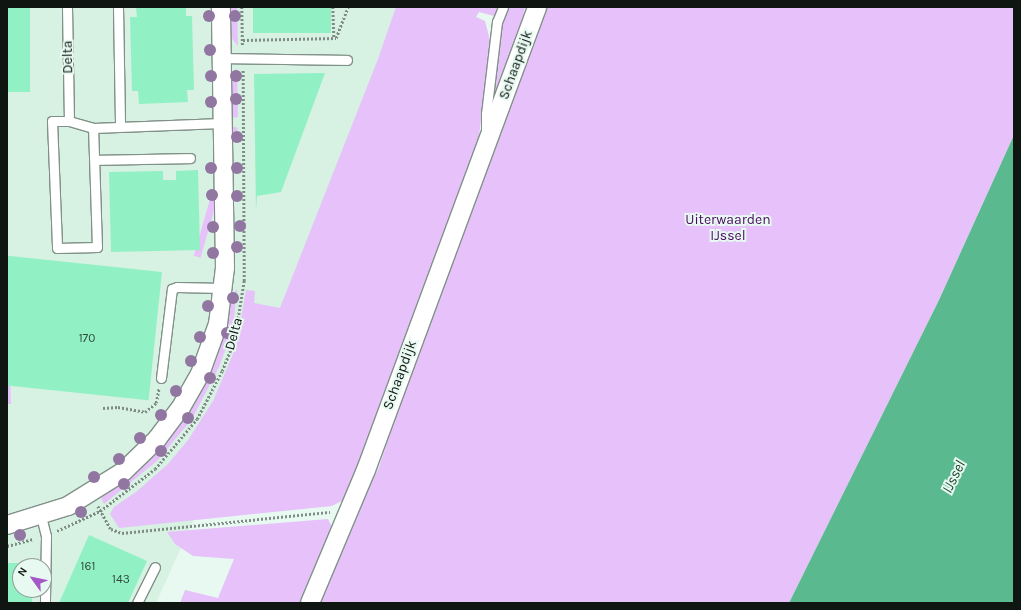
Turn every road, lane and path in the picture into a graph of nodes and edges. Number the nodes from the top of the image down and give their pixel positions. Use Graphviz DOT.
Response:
graph roads {
  1 [pos="67,7"];
  2 [pos="118,7"];
  3 [pos="221,7"];
  4 [pos="242,7"];
  5 [pos="333,7"];
  6 [pos="348,7"];
  7 [pos="503,7"];
  8 [pos="537,7"];
  9 [pos="334,38"];
  10 [pos="243,40"];
  11 [pos="222,58"];
  12 [pos="243,58"];
  13 [pos="347,60"];
  14 [pos="69,121"];
  15 [pos="222,122"];
  16 [pos="120,125"];
  17 [pos="93,128"];
  18 [pos="487,146"];
  19 [pos="190,158"];
  20 [pos="95,160"];
  21 [pos="223,288"];
  22 [pos="161,378"];
  23 [pos="103,408"];
  24 [pos="91,493"];
  25 [pos="349,510"];
  26 [pos="100,511"];
  27 [pos="41,516"];
  28 [pos="7,525"];
  29 [pos="46,536"];
  30 [pos="7,546"];
  31 [pos="155,567"];
  32 [pos="45,603"];
  33 [pos="138,603"];
  34 [pos="310,603"];
  1 -- 14 [label="lane, Delta"];
  2 -- 16 [label="lane"];
  3 -- 11 [label="street, Delta"];
  4 -- 10 [label="path, Delta"];
  5 -- 9 [label="path"];
  6 -- 9 [label="path"];
  7 -- 18 [label="lane, Schaapdijk"];
  8 -- 18 [label="street, Schaapdijk"];
  9 -- 10 [label="path"];
  10 -- 12 [label="path, Delta"];
  11 -- 12 [label="lane"];
  11 -- 15 [label="street, Delta"];
  12 -- 13 [label="lane"];
  12 -- 26 [label="path, Delta"];
  14 -- 17 [label="lane"];
  14 -- 20 [label="lane"];
  15 -- 16 [label="lane"];
  15 -- 21 [label="street, Delta"];
  16 -- 17 [label="lane"];
  17 -- 20 [label="lane"];
  18 -- 25 [label="street, Schaapdijk"];
  19 -- 20 [label="lane"];
  21 -- 22 [label="lane"];
  21 -- 24 [label="street, Delta"];
  22 -- 23 [label="path"];
  24 -- 26 [label="path"];
  24 -- 27 [label="street, Delta"];
  25 -- 26 [label="path"];
  25 -- 34 [label="street, Schaapdijk"];
  26 -- 29 [label="path, Delta"];
  27 -- 28 [label="street, Delta"];
  27 -- 29 [label="lane"];
  29 -- 30 [label="path, Delta"];
  29 -- 32 [label="lane"];
  31 -- 33 [label="lane"];
}
